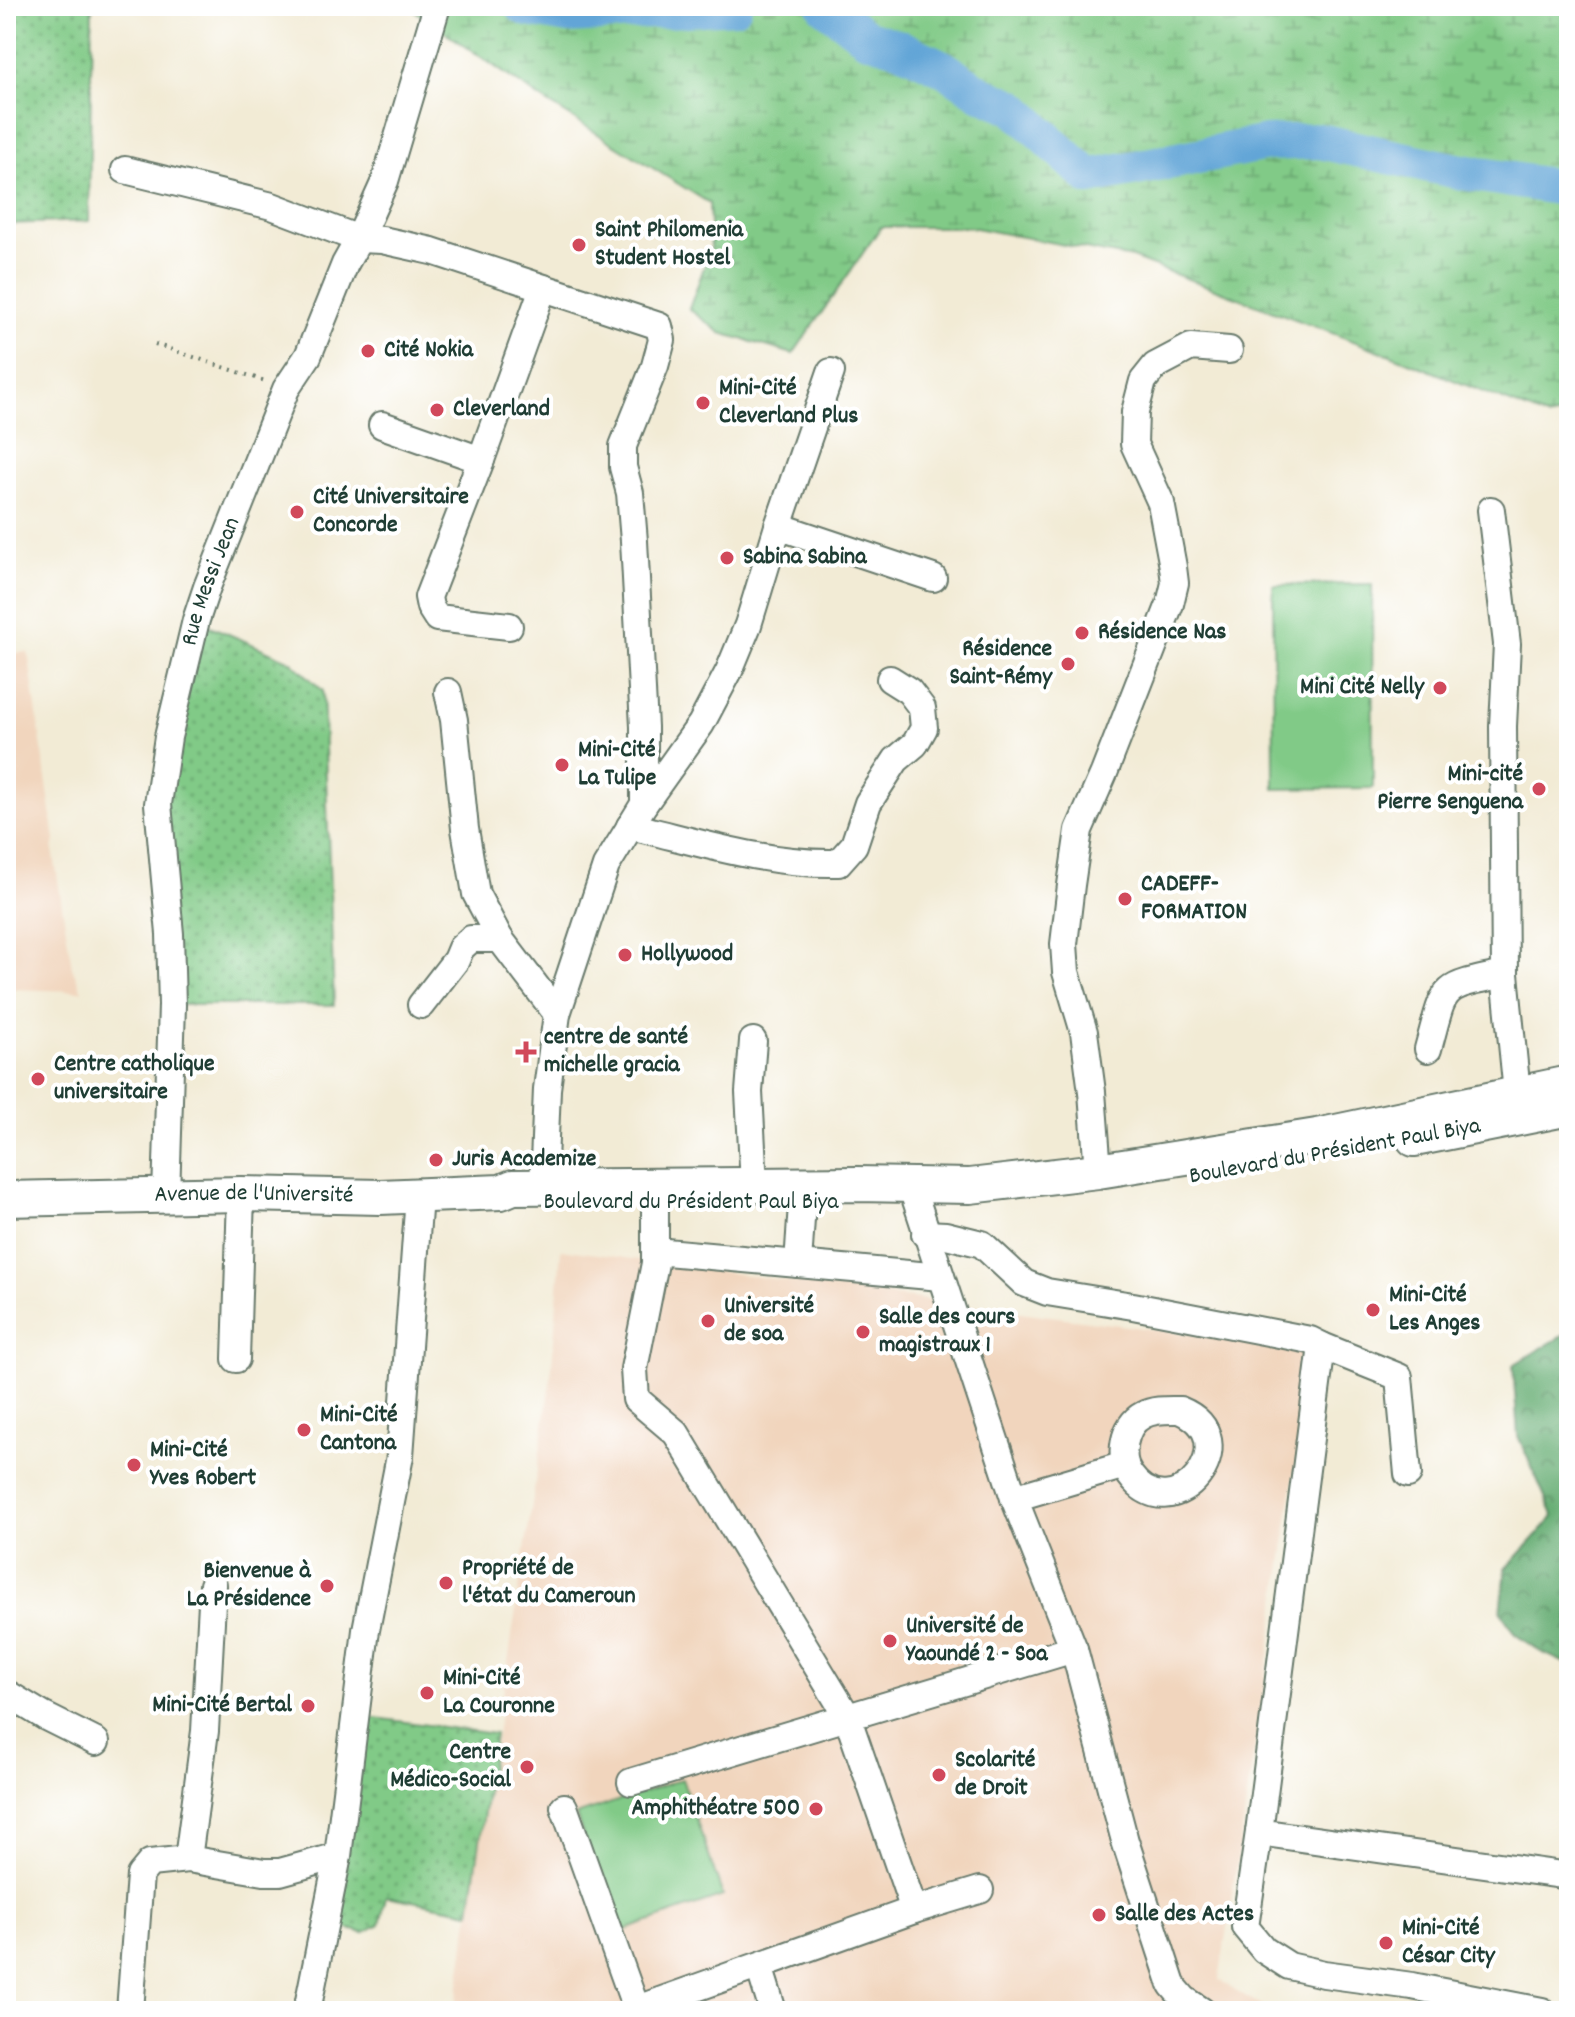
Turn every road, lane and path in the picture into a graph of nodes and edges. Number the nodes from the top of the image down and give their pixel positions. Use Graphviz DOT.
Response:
graph roads {
  1 [pos="437,6"];
  2 [pos="125,170"];
  3 [pos="359,239"];
  4 [pos="543,288"];
  5 [pos="155,344"];
  6 [pos="1229,350"];
  7 [pos="831,372"];
  8 [pos="286,389"];
  9 [pos="382,425"];
  10 [pos="481,460"];
  11 [pos="1491,510"];
  12 [pos="778,526"];
  13 [pos="933,578"];
  14 [pos="509,626"];
  15 [pos="890,679"];
  16 [pos="448,692"];
  17 [pos="637,815"];
  18 [pos="500,939"];
  19 [pos="1505,974"];
  20 [pos="421,1005"];
  21 [pos="557,1014"];
  22 [pos="753,1041"];
  23 [pos="1428,1049"];
  24 [pos="1569,1083"];
  25 [pos="1517,1093"];
  26 [pos="1569,1108"];
  27 [pos="1098,1171"];
  28 [pos="754,1185"];
  29 [pos="543,1187"];
  30 [pos="501,1192"];
  31 [pos="241,1194"];
  32 [pos="166,1196"];
  33 [pos="419,1196"];
  34 [pos="6,1199"];
  35 [pos="655,1204"];
  36 [pos="802,1204"];
  37 [pos="917,1207"];
  38 [pos="655,1251"];
  39 [pos="798,1264"];
  40 [pos="941,1277"];
  41 [pos="1322,1346"];
  42 [pos="236,1359"];
  43 [pos="1125,1465"];
  44 [pos="1408,1474"];
  45 [pos="1014,1498"];
  46 [pos="213,1585"];
  47 [pos="1074,1649"];
  48 [pos="6,1693"];
  49 [pos="847,1716"];
  50 [pos="96,1742"];
  51 [pos="631,1782"];
  52 [pos="564,1807"];
  53 [pos="1259,1832"];
  54 [pos="338,1856"];
  55 [pos="188,1859"];
  56 [pos="1569,1876"];
  57 [pos="980,1890"];
  58 [pos="914,1910"];
  59 [pos="759,1966"];
  60 [pos="637,2010"];
  61 [pos="130,2011"];
  62 [pos="307,2011"];
  63 [pos="773,2011"];
  64 [pos="1202,2011"];
  65 [pos="1542,2011"];
  1 -- 3 [label="street, Rue Messi Jean"];
  2 -- 3 [label="street"];
  3 -- 4 [label="street"];
  3 -- 8 [label="street, Rue Messi Jean"];
  4 -- 10 [label="street"];
  4 -- 17 [label="street"];
  5 -- 8 [label="path"];
  6 -- 27 [label="street"];
  7 -- 12 [label="street"];
  8 -- 32 [label="street, Rue Messi Jean"];
  9 -- 10 [label="street"];
  10 -- 14 [label="street"];
  11 -- 19 [label="street"];
  12 -- 13 [label="street"];
  12 -- 17 [label="street"];
  15 -- 17 [label="street"];
  16 -- 18 [label="street"];
  17 -- 21 [label="street"];
  18 -- 20 [label="street"];
  18 -- 21 [label="street"];
  19 -- 23 [label="street"];
  19 -- 25 [label="street"];
  21 -- 29 [label="street"];
  22 -- 28 [label="street"];
  24 -- 25 [label="main road, Boulevard du Président Paul Biya"];
  25 -- 27 [label="main road, Boulevard du Président Paul Biya"];
  26 -- 37 [label="main road, Boulevard du Président Paul Biya"];
  27 -- 37 [label="main road, Boulevard du Président Paul Biya"];
  28 -- 29 [label="main road, Boulevard du Président Paul Biya"];
  28 -- 37 [label="main road, Boulevard du Président Paul Biya"];
  29 -- 30 [label="main road, Boulevard du Président Paul Biya"];
  30 -- 33 [label="main road, Avenue de l'Université"];
  30 -- 35 [label="main road, Boulevard du Président Paul Biya"];
  31 -- 32 [label="main road, Avenue de l'Université"];
  31 -- 33 [label="main road, Avenue de l'Université"];
  31 -- 42 [label="street"];
  32 -- 34 [label="main road, Avenue de l'Université"];
  33 -- 54 [label="street"];
  35 -- 36 [label="main road, Boulevard du Président Paul Biya"];
  35 -- 38 [label="street"];
  36 -- 37 [label="main road, Boulevard du Président Paul Biya"];
  36 -- 39 [label="street"];
  37 -- 40 [label="street"];
  37 -- 41 [label="street"];
  38 -- 39 [label="street"];
  38 -- 49 [label="street"];
  39 -- 40 [label="street"];
  40 -- 45 [label="street"];
  41 -- 44 [label="street"];
  41 -- 53 [label="street"];
  43 -- 45 [label="street"];
  45 -- 47 [label="street"];
  46 -- 55 [label="street"];
  47 -- 49 [label="street"];
  47 -- 64 [label="street"];
  48 -- 50 [label="street"];
  49 -- 51 [label="street"];
  49 -- 58 [label="street"];
  52 -- 60 [label="street"];
  53 -- 56 [label="street"];
  53 -- 65 [label="street"];
  54 -- 55 [label="street"];
  54 -- 62 [label="street"];
  55 -- 61 [label="street"];
  57 -- 58 [label="street"];
  58 -- 59 [label="street"];
  59 -- 60 [label="street"];
  59 -- 63 [label="street"];
}
